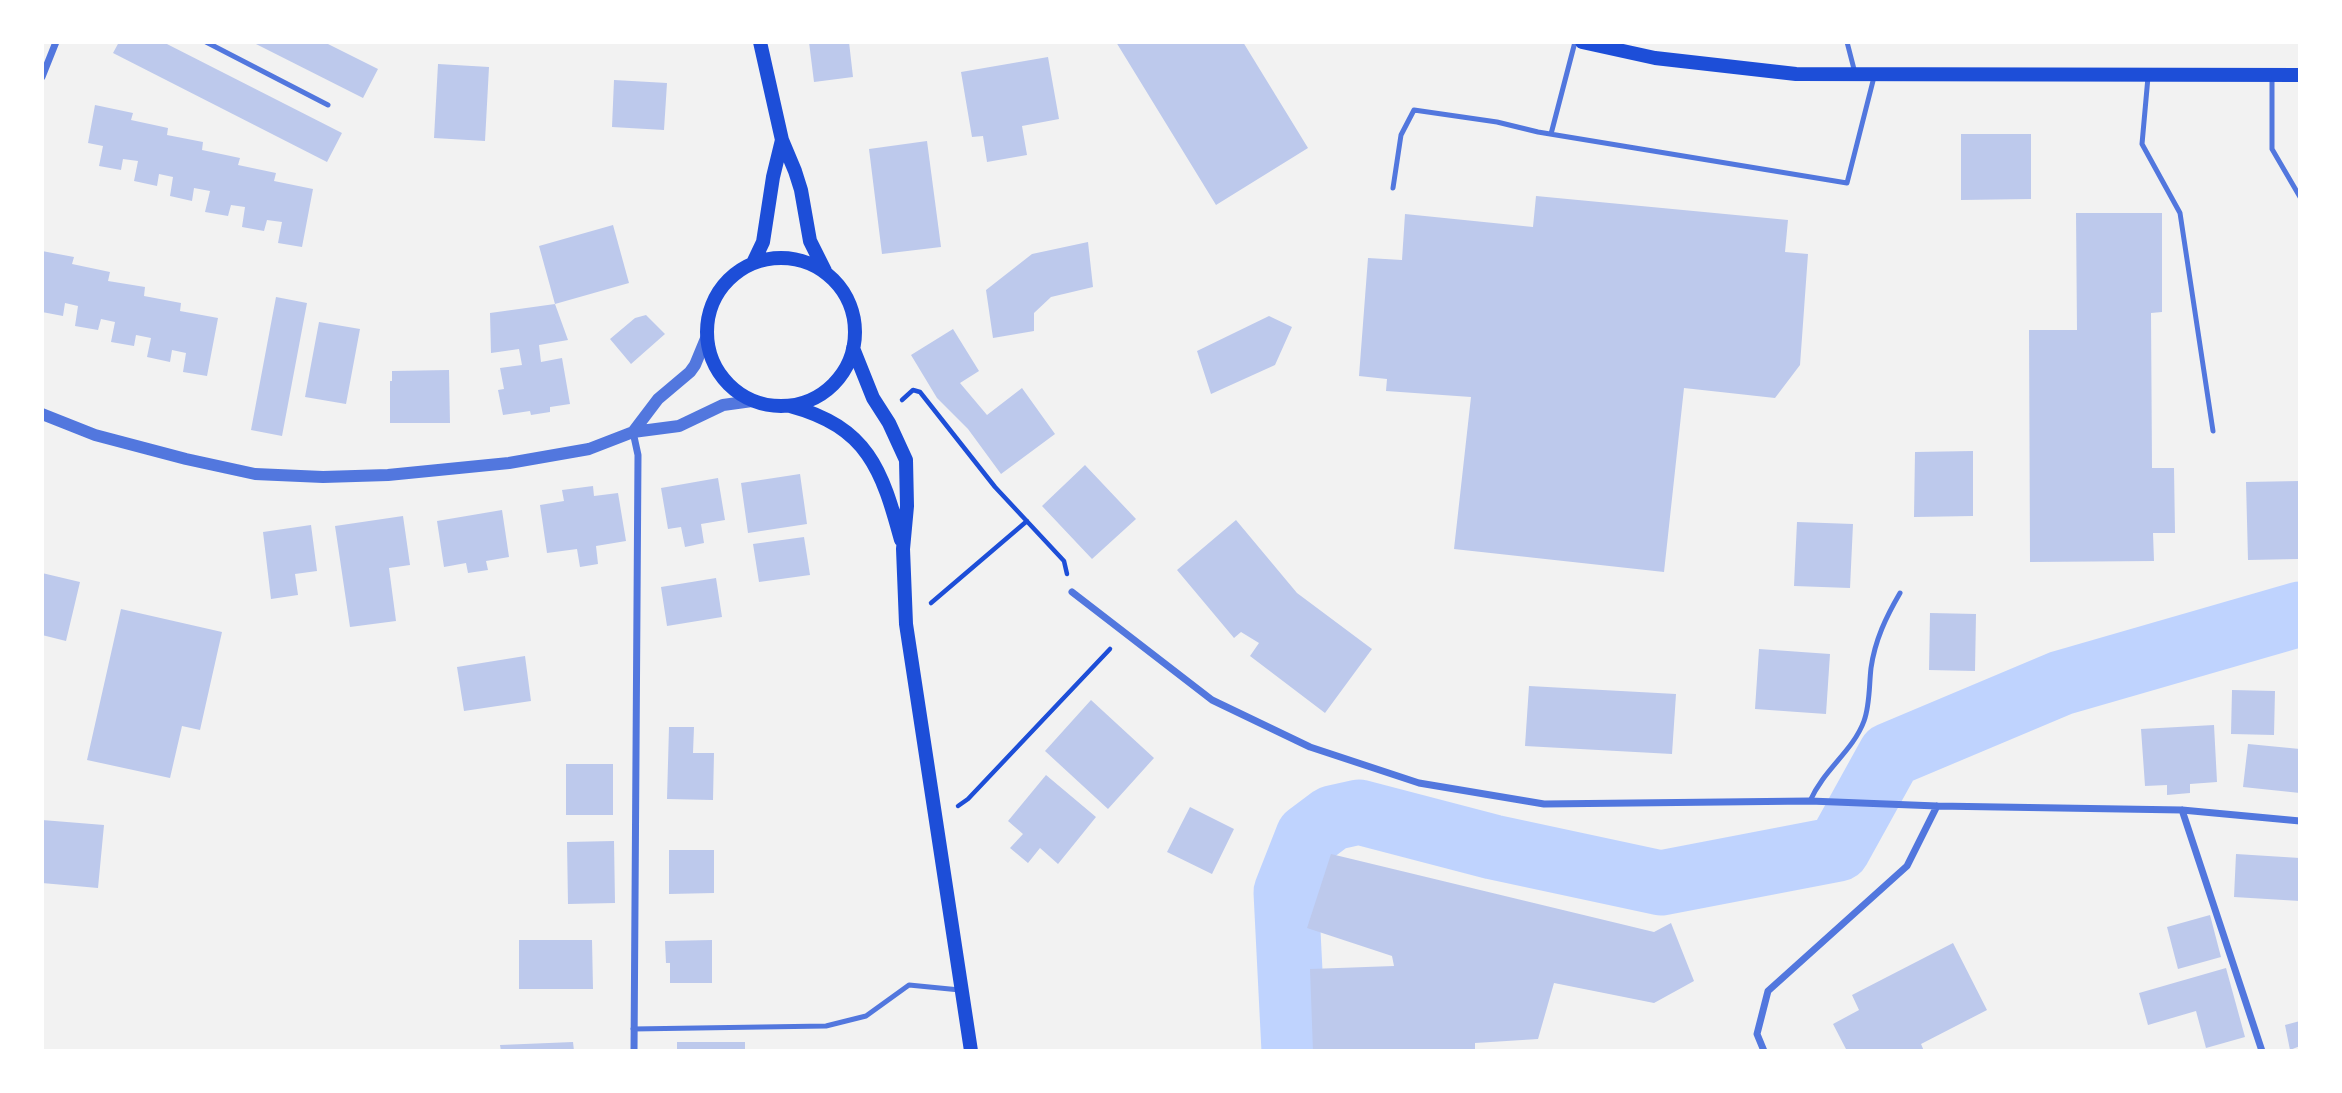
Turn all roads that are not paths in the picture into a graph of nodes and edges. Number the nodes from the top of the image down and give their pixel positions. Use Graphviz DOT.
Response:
graph roads {
  1 [pos="56,42"];
  2 [pos="206,42"];
  3 [pos="760,42"];
  4 [pos="1575,42"];
  5 [pos="1582,42"];
  6 [pos="1847,42"];
  7 [pos="2148,74"];
  8 [pos="1855,75"];
  9 [pos="1874,75"];
  10 [pos="2272,75"];
  11 [pos="2300,75"];
  12 [pos="42,77"];
  13 [pos="328,105"];
  14 [pos="1551,134"];
  15 [pos="782,140"];
  16 [pos="1393,188"];
  17 [pos="2300,197"];
  18 [pos="752,263"];
  19 [pos="827,274"];
  20 [pos="707,336"];
  21 [pos="853,348"];
  22 [pos="752,401"];
  23 [pos="790,406"];
  24 [pos="42,414"];
  25 [pos="2213,431"];
  26 [pos="632,432"];
  27 [pos="903,548"];
  28 [pos="1072,592"];
  29 [pos="1900,593"];
  30 [pos="1810,801"];
  31 [pos="1937,806"];
  32 [pos="2182,810"];
  33 [pos="2300,821"];
  34 [pos="960,990"];
  35 [pos="634,1029"];
  36 [pos="634,1051"];
  37 [pos="971,1051"];
  38 [pos="1764,1051"];
  39 [pos="2262,1051"];
  1 -- 12 [label="street"];
  2 -- 13 [label="lane"];
  3 -- 15 [label="main road"];
  4 -- 14 [label="lane"];
  5 -- 8 [label="main road"];
  6 -- 8 [label="lane"];
  7 -- 9 [label="main road"];
  7 -- 10 [label="main road"];
  7 -- 25 [label="lane"];
  8 -- 9 [label="main road"];
  9 -- 14 [label="lane"];
  10 -- 11 [label="main road"];
  10 -- 17 [label="lane"];
  14 -- 16 [label="lane"];
  15 -- 18 [label="main road"];
  15 -- 19 [label="main road"];
  18 -- 19 [label="main road"];
  18 -- 20 [label="main road"];
  19 -- 21 [label="main road"];
  20 -- 22 [label="main road"];
  20 -- 26 [label="street"];
  21 -- 23 [label="main road"];
  21 -- 27 [label="main road"];
  22 -- 23 [label="main road"];
  22 -- 26 [label="street"];
  23 -- 27 [label="main road"];
  24 -- 26 [label="street"];
  26 -- 35 [label="street"];
  27 -- 34 [label="main road"];
  28 -- 30 [label="street"];
  29 -- 30 [label="lane"];
  30 -- 31 [label="street"];
  31 -- 32 [label="street"];
  31 -- 38 [label="street"];
  32 -- 33 [label="street"];
  32 -- 39 [label="street"];
  34 -- 35 [label="lane"];
  34 -- 37 [label="main road"];
  35 -- 36 [label="street"];
}
